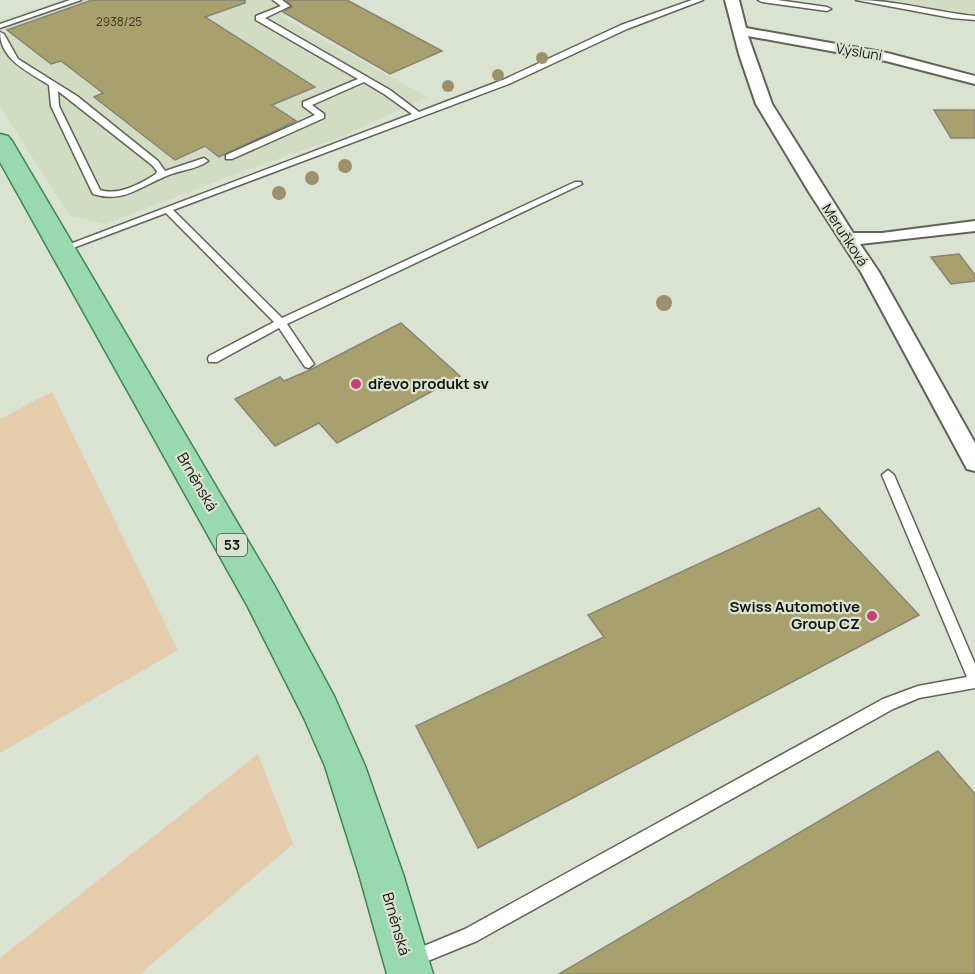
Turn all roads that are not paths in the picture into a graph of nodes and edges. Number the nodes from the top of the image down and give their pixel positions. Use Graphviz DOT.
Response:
graph roads {
  1 [pos="77,0"];
  2 [pos="277,0"];
  3 [pos="699,0"];
  4 [pos="732,0"];
  5 [pos="762,0"];
  6 [pos="861,0"];
  7 [pos="827,9"];
  8 [pos="975,18"];
  9 [pos="0,26"];
  10 [pos="741,31"];
  11 [pos="0,34"];
  12 [pos="364,79"];
  13 [pos="975,80"];
  14 [pos="53,84"];
  15 [pos="418,115"];
  16 [pos="0,141"];
  17 [pos="228,157"];
  18 [pos="204,161"];
  19 [pos="160,175"];
  20 [pos="579,184"];
  21 [pos="168,210"];
  22 [pos="975,226"];
  23 [pos="848,239"];
  24 [pos="62,249"];
  25 [pos="281,323"];
  26 [pos="213,359"];
  27 [pos="309,364"];
  28 [pos="975,463"];
  29 [pos="888,475"];
  30 [pos="975,681"];
  31 [pos="408,968"];
  1 -- 9 [label="lane"];
  2 -- 12 [label="lane"];
  3 -- 15 [label="lane"];
  4 -- 10 [label="street, Meruňková"];
  5 -- 7 [label="lane"];
  6 -- 8 [label="lane"];
  10 -- 13 [label="street, Výsluní"];
  10 -- 23 [label="street, Meruňková"];
  11 -- 14 [label="lane"];
  12 -- 15 [label="lane"];
  12 -- 17 [label="lane"];
  14 -- 19 [label="lane"];
  14 -- 19 [label="lane"];
  15 -- 21 [label="lane"];
  16 -- 24 [label="main road, Brněnská / 53"];
  18 -- 19 [label="lane"];
  20 -- 25 [label="lane"];
  21 -- 24 [label="lane"];
  21 -- 25 [label="lane"];
  22 -- 23 [label="street"];
  23 -- 28 [label="street, Meruňková"];
  24 -- 31 [label="main road, Brněnská / 53"];
  25 -- 26 [label="lane"];
  25 -- 27 [label="lane"];
  29 -- 30 [label="lane"];
  30 -- 31 [label="lane"];
}
